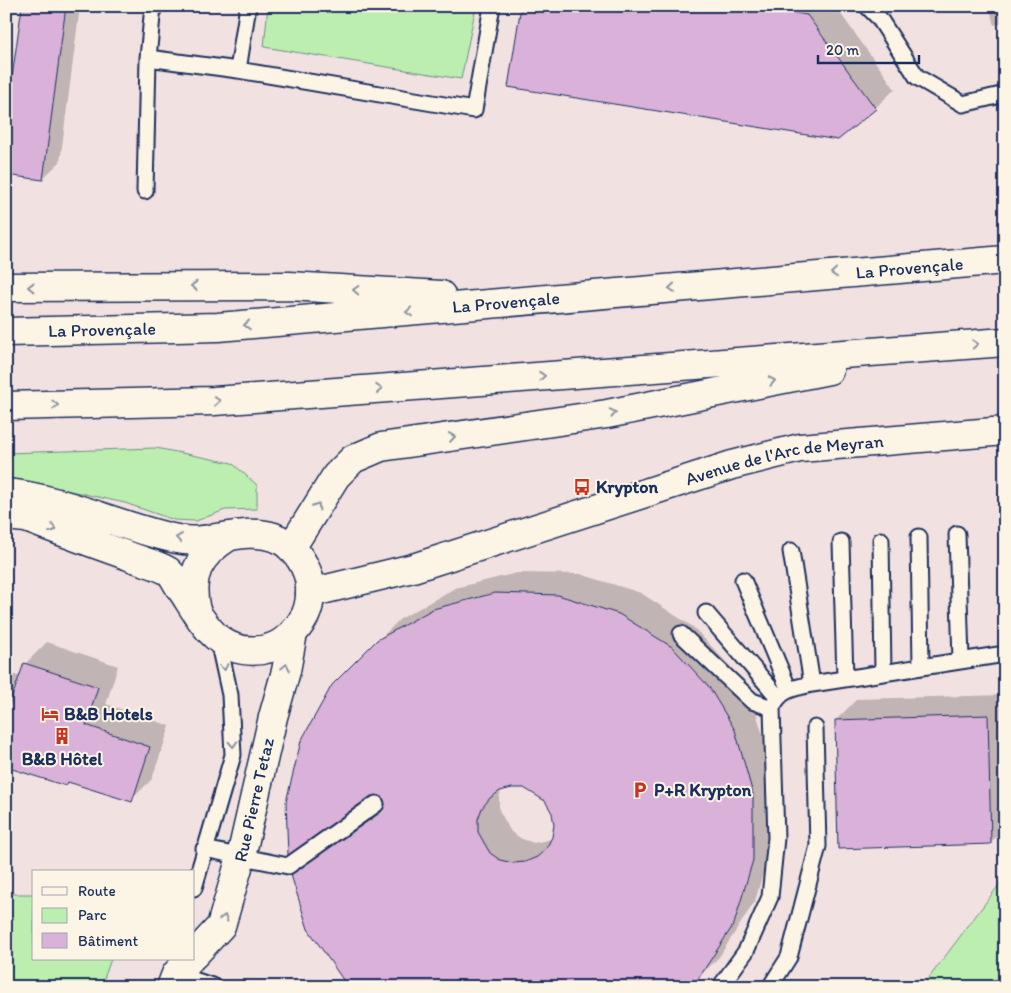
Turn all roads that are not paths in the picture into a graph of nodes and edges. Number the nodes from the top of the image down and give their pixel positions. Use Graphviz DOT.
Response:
graph roads {
  1 [pos="153,6"];
  2 [pos="248,6"];
  3 [pos="492,6"];
  4 [pos="867,6"];
  5 [pos="148,58"];
  6 [pos="238,70"];
  7 [pos="1005,94"];
  8 [pos="146,191"];
  9 [pos="1005,260"];
  10 [pos="6,287"];
  11 [pos="545,300"];
  12 [pos="6,332"];
  13 [pos="1005,342"];
  14 [pos="946,346"];
  15 [pos="6,406"];
  16 [pos="1005,431"];
  17 [pos="6,493"];
  18 [pos="6,516"];
  19 [pos="957,534"];
  20 [pos="228,537"];
  21 [pos="919,537"];
  22 [pos="880,540"];
  23 [pos="841,542"];
  24 [pos="291,548"];
  25 [pos="791,550"];
  26 [pos="743,580"];
  27 [pos="310,593"];
  28 [pos="196,612"];
  29 [pos="706,612"];
  30 [pos="293,633"];
  31 [pos="681,634"];
  32 [pos="218,640"];
  33 [pos="1005,654"];
  34 [pos="961,660"];
  35 [pos="921,666"];
  36 [pos="883,672"];
  37 [pos="845,678"];
  38 [pos="812,684"];
  39 [pos="779,698"];
  40 [pos="815,728"];
  41 [pos="376,804"];
  42 [pos="204,849"];
  43 [pos="242,856"];
  44 [pos="195,884"];
  45 [pos="195,953"];
  46 [pos="182,967"];
  47 [pos="214,987"];
  48 [pos="720,987"];
  49 [pos="770,987"];
  1 -- 5 [label="lane"];
  2 -- 6 [label="lane"];
  3 -- 6 [label="lane"];
  4 -- 7 [label="lane"];
  5 -- 6 [label="lane"];
  5 -- 8 [label="lane"];
  9 -- 11 [label="main road, La Provençale, one-way"];
  11 -- 10 [label="main road, one-way"];
  11 -- 12 [label="main road, La Provençale, one-way"];
  14 -- 13 [label="main road, one-way"];
  15 -- 14 [label="main road, one-way"];
  24 -- 14 [label="main road, one-way"];
  16 -- 27 [label="main road, Avenue de l'Arc de Meyran"];
  20 -- 17 [label="main road, one-way"];
  18 -- 28 [label="main road, one-way"];
  19 -- 34 [label="lane"];
  20 -- 24 [label="main road"];
  20 -- 28 [label="main road"];
  21 -- 35 [label="lane"];
  22 -- 36 [label="lane"];
  23 -- 37 [label="lane"];
  24 -- 27 [label="main road"];
  25 -- 38 [label="lane"];
  26 -- 39 [label="lane"];
  27 -- 30 [label="main road"];
  28 -- 32 [label="main road"];
  29 -- 39 [label="lane"];
  30 -- 32 [label="main road"];
  43 -- 30 [label="main road, Rue Pierre Tetaz, one-way"];
  31 -- 39 [label="lane"];
  32 -- 42 [label="lane, Rue Pierre Tetaz, one-way"];
  33 -- 34 [label="lane"];
  34 -- 35 [label="lane"];
  35 -- 36 [label="lane"];
  36 -- 37 [label="lane"];
  37 -- 38 [label="lane"];
  38 -- 39 [label="lane"];
  39 -- 48 [label="lane"];
  40 -- 49 [label="lane"];
  41 -- 43 [label="lane"];
  42 -- 43 [label="lane"];
  42 -- 44 [label="lane, Rue Pierre Tetaz"];
  45 -- 43 [label="main road, Rue Pierre Tetaz, one-way"];
  46 -- 47 [label="lane"];
}
